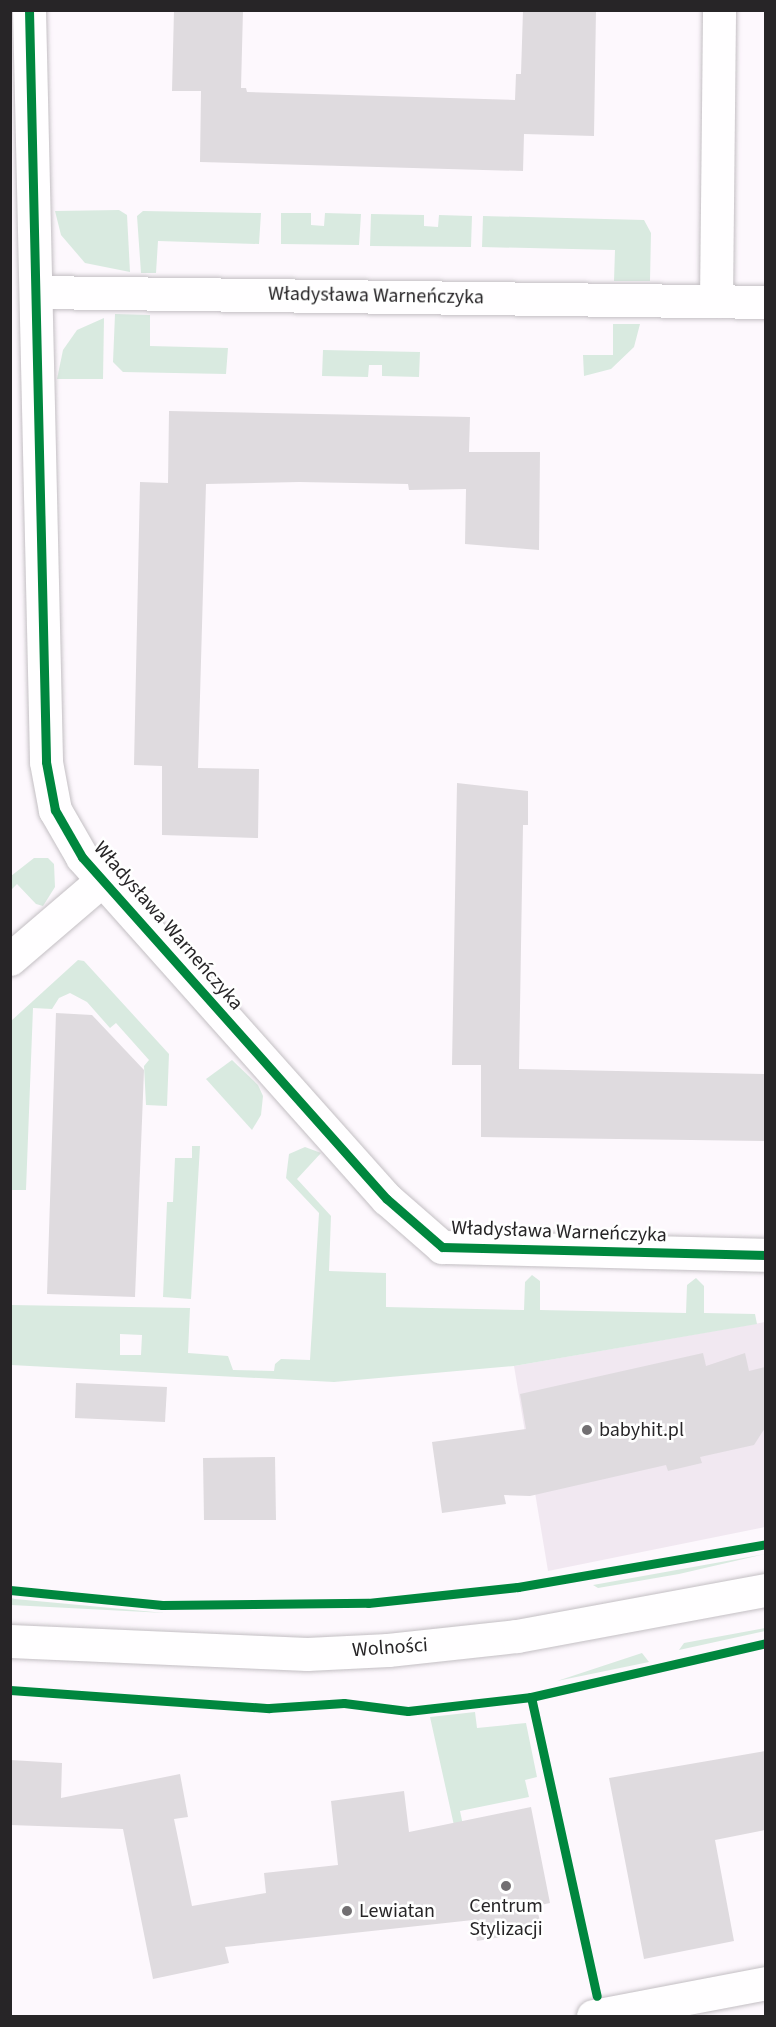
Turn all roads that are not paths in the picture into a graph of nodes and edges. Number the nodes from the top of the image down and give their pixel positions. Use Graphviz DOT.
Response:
graph roads {
  1 [pos="29,10"];
  2 [pos="719,10"];
  3 [pos="36,292"];
  4 [pos="716,301"];
  5 [pos="765,302"];
  6 [pos="101,881"];
  7 [pos="10,959"];
  8 [pos="765,1255"];
  9 [pos="765,1590"];
  10 [pos="10,1641"];
  11 [pos="765,1983"];
  12 [pos="593,2016"];
  1 -- 3 [label="street, Władysława Warneńczyka"];
  2 -- 4 [label="street"];
  3 -- 4 [label="street, Władysława Warneńczyka"];
  3 -- 6 [label="street, Władysława Warneńczyka"];
  4 -- 5 [label="street, Władysława Warneńczyka"];
  6 -- 7 [label="street"];
  6 -- 8 [label="street, Władysława Warneńczyka"];
  9 -- 10 [label="street, Wolności"];
  11 -- 12 [label="street"];
}
